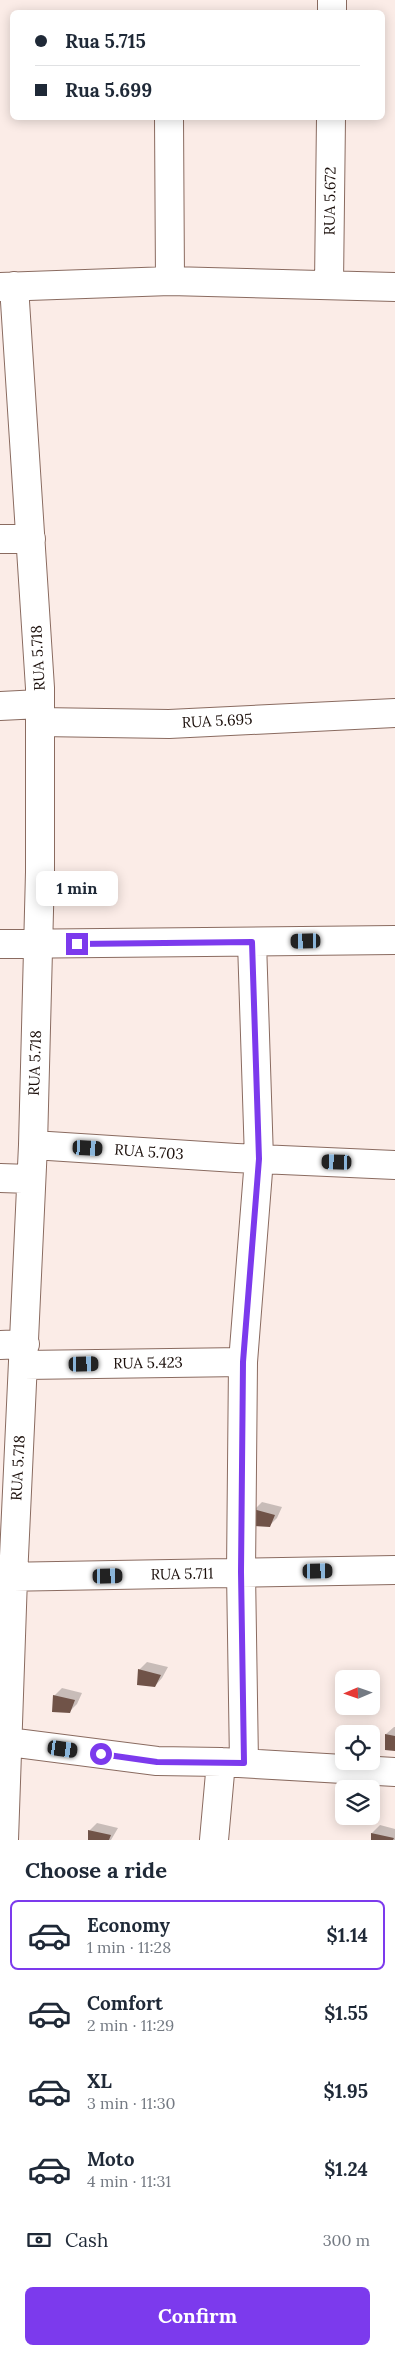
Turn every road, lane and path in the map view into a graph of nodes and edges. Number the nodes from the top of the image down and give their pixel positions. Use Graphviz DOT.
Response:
graph roads {
  1 [pos="169,120"];
  2 [pos="331,120"];
  3 [pos="170,281"];
  4 [pos="329,284"];
  5 [pos="7,287"];
  6 [pos="395,287"];
  7 [pos="0,539"];
  8 [pos="31,539"];
  9 [pos="0,706"];
  10 [pos="40,713"];
  11 [pos="395,713"];
  12 [pos="395,940"];
  13 [pos="252,942"];
  14 [pos="0,944"];
  15 [pos="38,944"];
  16 [pos="33,1144"];
  17 [pos="247,1158"];
  18 [pos="395,1164"];
  19 [pos="0,1178"];
  20 [pos="30,1178"];
  21 [pos="16,1351"];
  22 [pos="243,1362"];
  23 [pos="395,1570"];
  24 [pos="241,1572"];
  25 [pos="6,1577"];
  26 [pos="4,1742"];
  27 [pos="232,1763"];
  28 [pos="395,1772"];
  29 [pos="4,1840"];
  30 [pos="214,1840"];
  1 -- 3 [label="street"];
  2 -- 4 [label="street, RUA 5.672"];
  3 -- 4 [label="street"];
  3 -- 5 [label="street"];
  4 -- 6 [label="street"];
  5 -- 8 [label="street, RUA 5.718"];
  7 -- 8 [label="street"];
  8 -- 10 [label="street, RUA 5.718"];
  9 -- 10 [label="street, RUA 5.695"];
  10 -- 11 [label="street, RUA 5.695"];
  10 -- 15 [label="street, RUA 5.718"];
  12 -- 13 [label="street"];
  13 -- 15 [label="street"];
  13 -- 17 [label="street"];
  14 -- 15 [label="street"];
  15 -- 16 [label="street, RUA 5.718"];
  16 -- 17 [label="street, RUA 5.703"];
  16 -- 20 [label="street, RUA 5.718"];
  17 -- 18 [label="street, RUA 5.703"];
  17 -- 22 [label="street"];
  19 -- 20 [label="street"];
  20 -- 21 [label="street, RUA 5.718"];
  21 -- 22 [label="street, RUA 5.423"];
  21 -- 25 [label="street, RUA 5.718"];
  22 -- 24 [label="street"];
  23 -- 24 [label="street, RUA 5.711"];
  24 -- 25 [label="street, RUA 5.711"];
  24 -- 27 [label="street"];
  25 -- 26 [label="street, RUA 5.718"];
  26 -- 27 [label="street"];
  26 -- 29 [label="street, RUA 5.718"];
  27 -- 28 [label="street"];
  27 -- 30 [label="street"];
}
